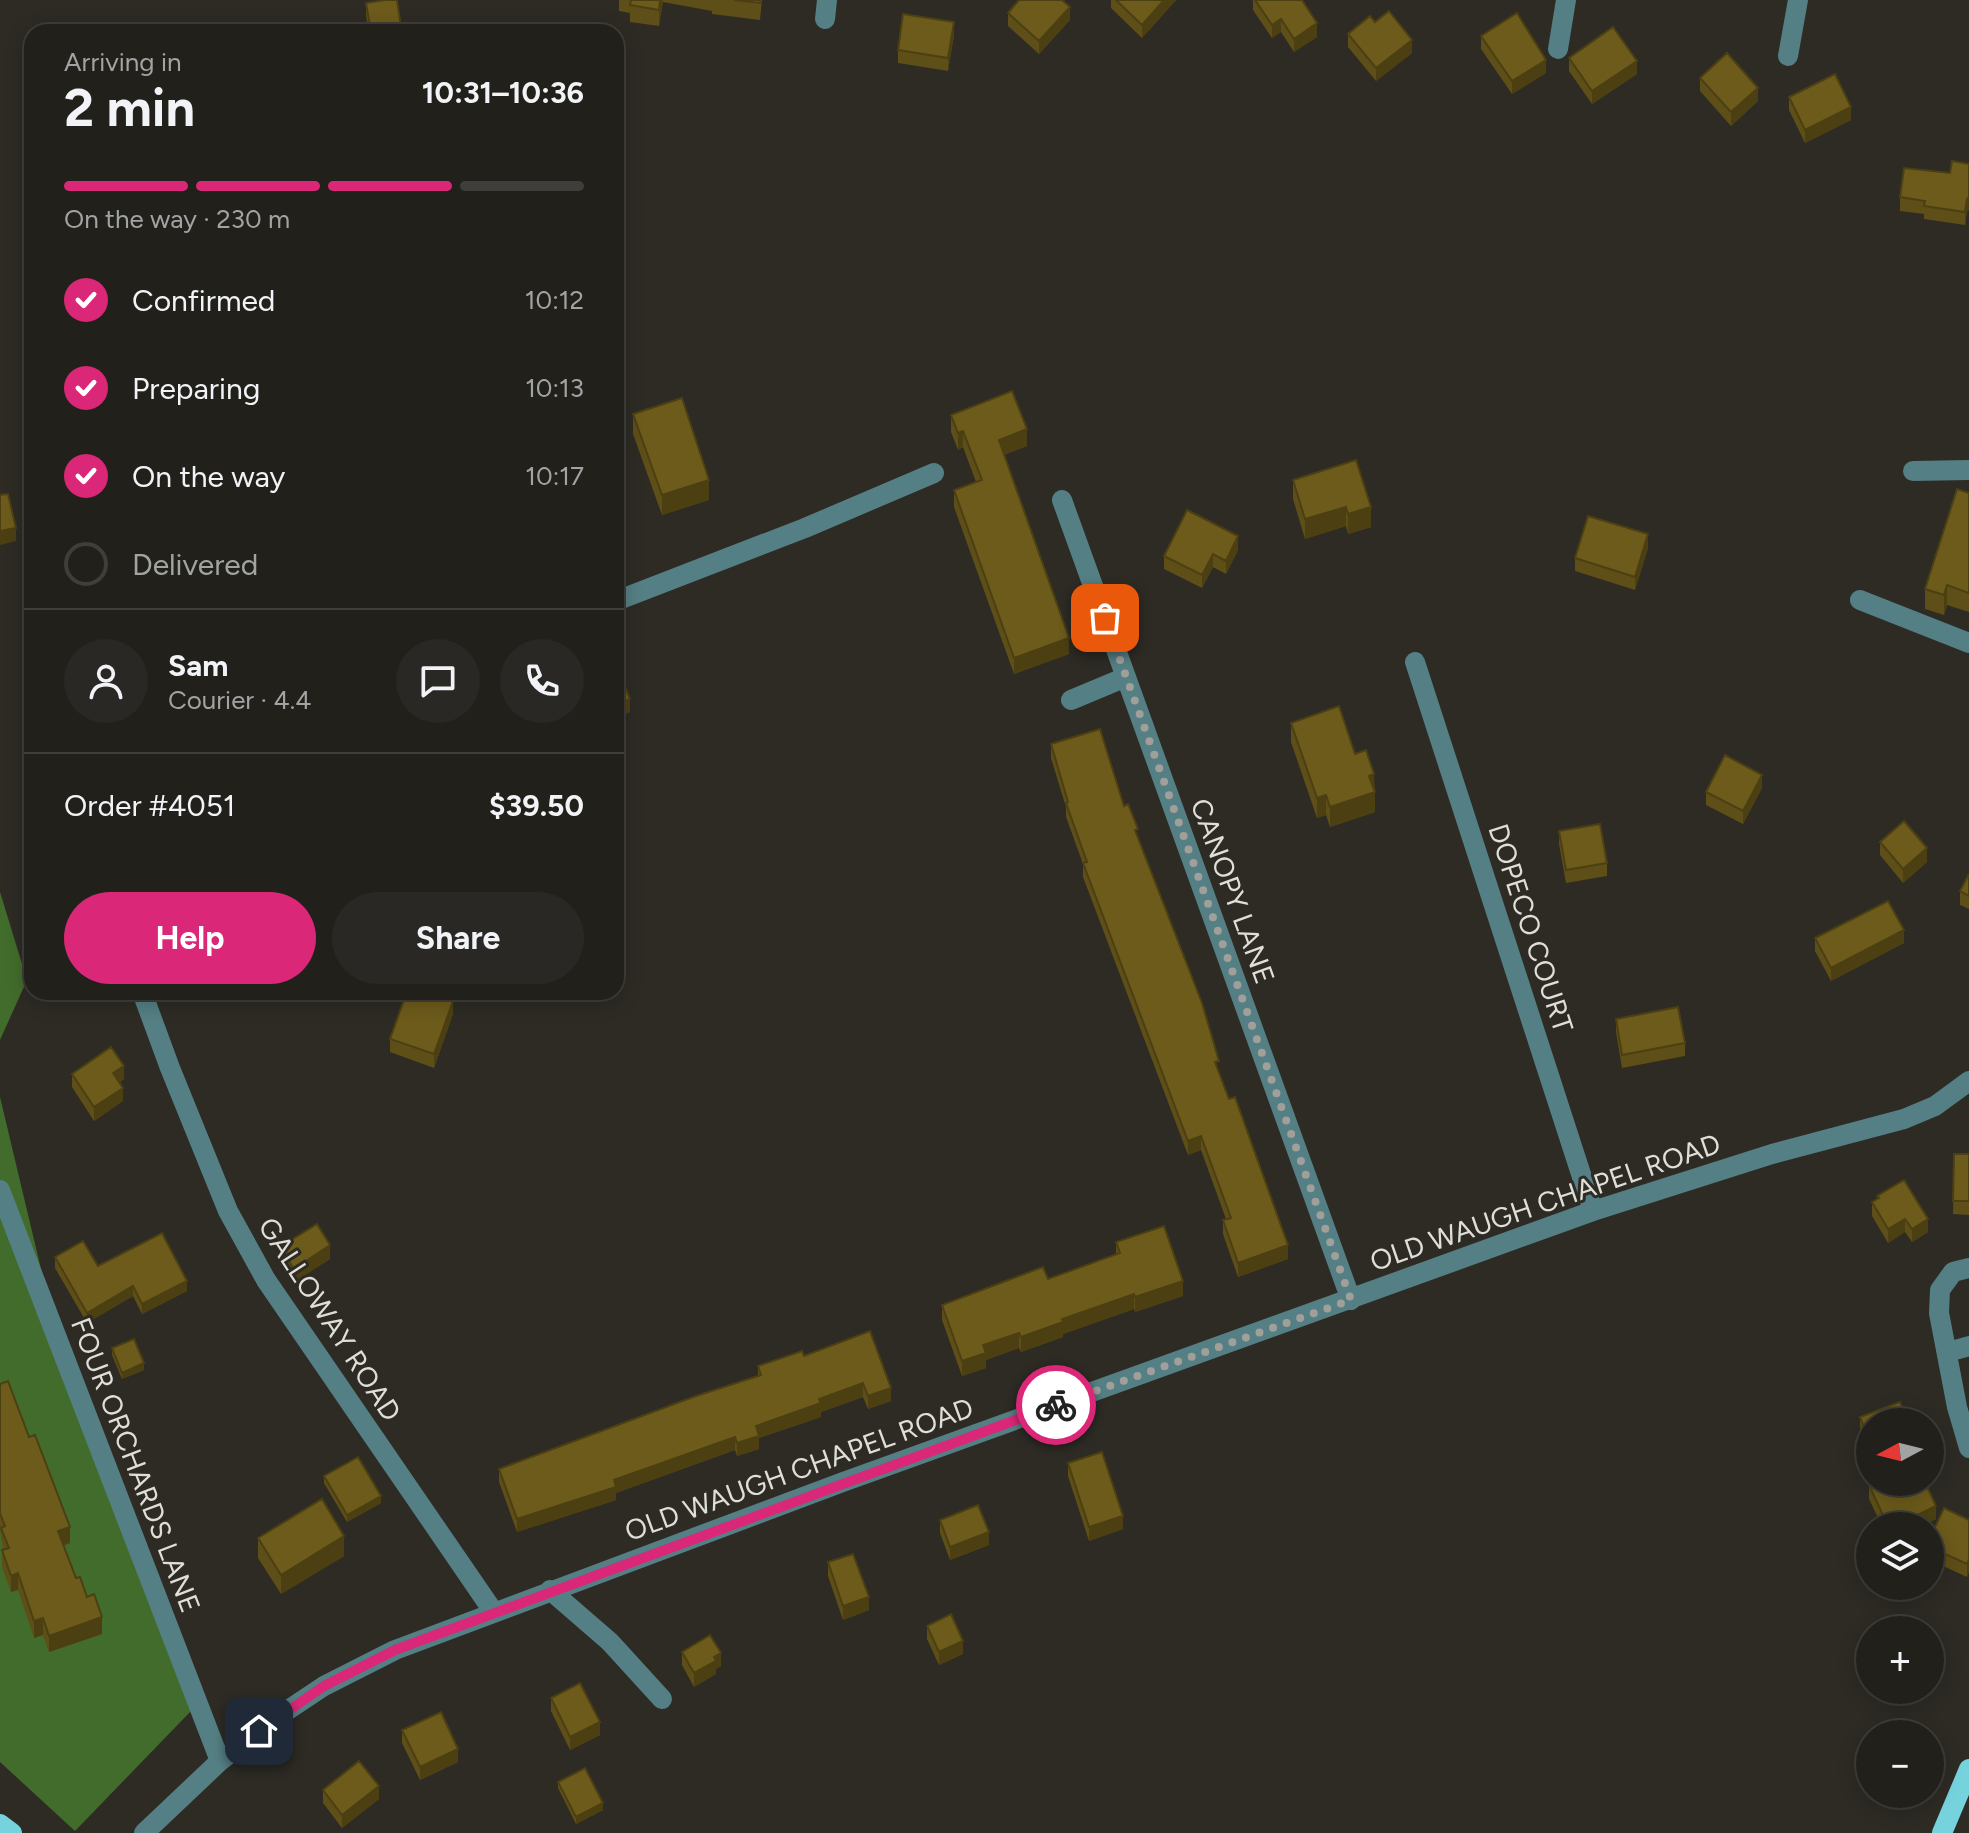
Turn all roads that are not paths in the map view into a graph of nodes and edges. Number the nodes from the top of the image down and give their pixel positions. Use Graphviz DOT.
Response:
graph roads {
  1 [pos="1566,0"];
  2 [pos="1798,0"];
  3 [pos="1558,49"];
  4 [pos="1788,56"];
  5 [pos="1969,470"];
  6 [pos="1913,471"];
  7 [pos="934,473"];
  8 [pos="1062,500"];
  9 [pos="625,598"];
  10 [pos="1860,600"];
  11 [pos="1969,643"];
  12 [pos="1415,662"];
  13 [pos="1126,677"];
  14 [pos="1071,700"];
  15 [pos="145,1000"];
  16 [pos="1969,1081"];
  17 [pos="0,1190"];
  18 [pos="1593,1211"];
  19 [pos="1969,1268"];
  20 [pos="1351,1300"];
  21 [pos="1969,1346"];
  22 [pos="1948,1352"];
  23 [pos="1969,1448"];
  24 [pos="550,1590"];
  25 [pos="493,1611"];
  26 [pos="662,1699"];
  27 [pos="220,1761"];
  28 [pos="1969,1769"];
  29 [pos="0,1824"];
  30 [pos="12,1833"];
  31 [pos="144,1833"];
  32 [pos="1942,1833"];
  1 -- 3 [label="street"];
  2 -- 4 [label="street"];
  5 -- 6 [label="street"];
  7 -- 9 [label="street"];
  8 -- 13 [label="street, CANOPY LANE"];
  10 -- 11 [label="street"];
  12 -- 18 [label="street, DOPECO COURT"];
  13 -- 14 [label="street"];
  13 -- 20 [label="street, CANOPY LANE"];
  15 -- 25 [label="street, GALLOWAY ROAD"];
  16 -- 18 [label="street, OLD WAUGH CHAPEL ROAD"];
  17 -- 27 [label="street, FOUR ORCHARDS LANE"];
  18 -- 20 [label="street, OLD WAUGH CHAPEL ROAD"];
  19 -- 22 [label="street"];
  20 -- 24 [label="street, OLD WAUGH CHAPEL ROAD"];
  21 -- 22 [label="street"];
  22 -- 23 [label="street"];
  24 -- 25 [label="street, OLD WAUGH CHAPEL ROAD"];
  24 -- 26 [label="street"];
  25 -- 27 [label="street, OLD WAUGH CHAPEL ROAD"];
  27 -- 31 [label="street, OLD WAUGH CHAPEL ROAD"];
  28 -- 32 [label="main road"];
  29 -- 30 [label="main road"];
}
